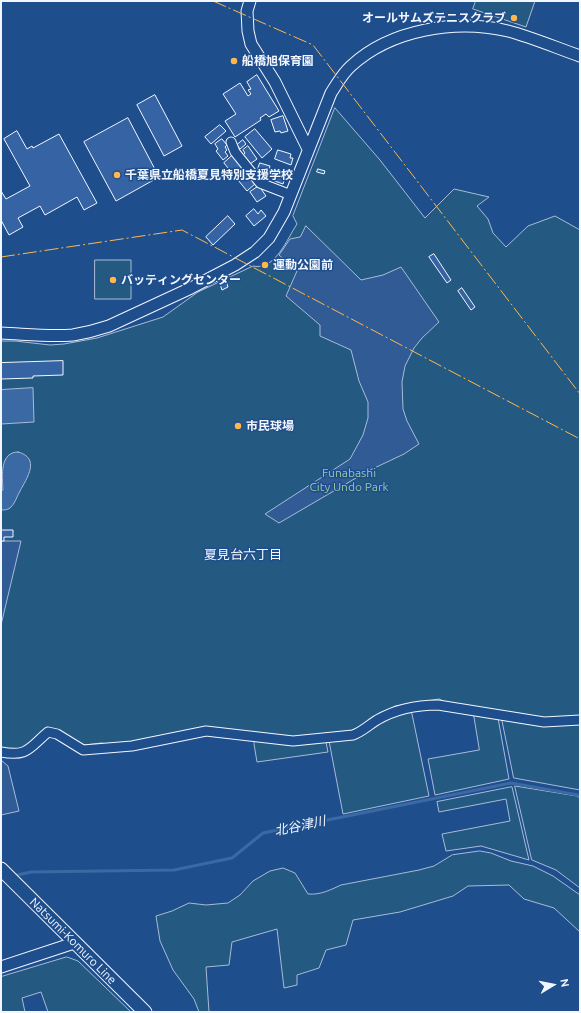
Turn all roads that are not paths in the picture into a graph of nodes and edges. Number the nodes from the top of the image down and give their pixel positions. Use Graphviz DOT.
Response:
graph roads {
  1 [pos="250,1"];
  2 [pos="580,56"];
  3 [pos="231,142"];
  4 [pos="308,149"];
  5 [pos="291,195"];
  6 [pos="1,333"];
  7 [pos="580,720"];
  8 [pos="1,752"];
  9 [pos="6,875"];
  10 [pos="74,943"];
  11 [pos="1,967"];
  12 [pos="145,1012"];
  1 -- 4 [label="street"];
  2 -- 4 [label="street"];
  3 -- 5 [label="street"];
  4 -- 5 [label="street"];
  5 -- 6 [label="street"];
  7 -- 8 [label="street"];
  9 -- 10 [label="main road, Natsumi-Komuro Line"];
  10 -- 11 [label="street"];
  10 -- 12 [label="main road, Natsumi-Komuro Line"];
}
